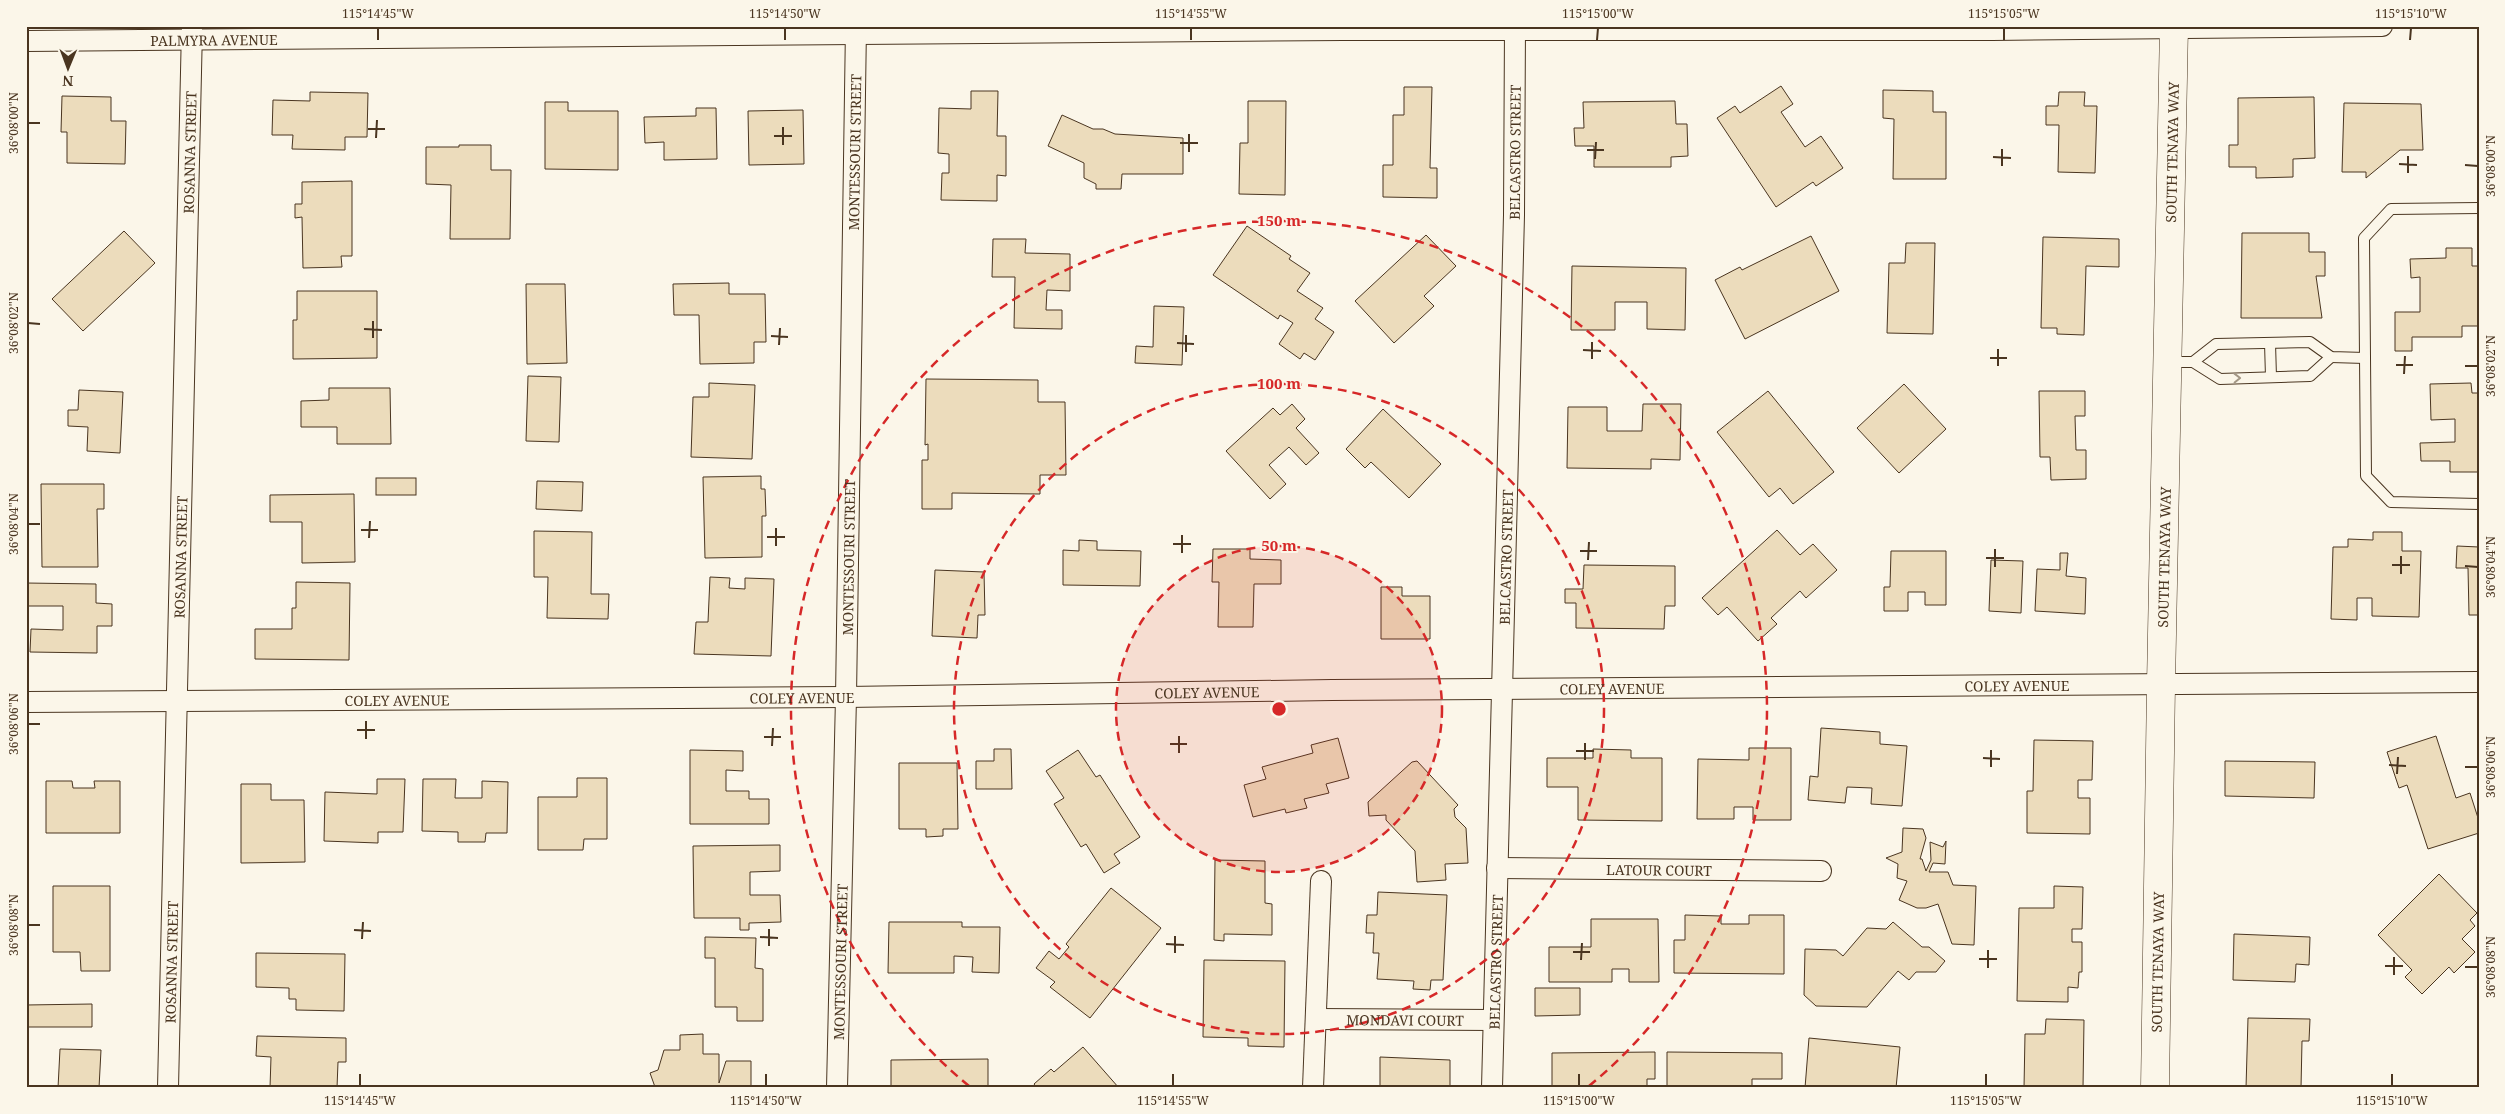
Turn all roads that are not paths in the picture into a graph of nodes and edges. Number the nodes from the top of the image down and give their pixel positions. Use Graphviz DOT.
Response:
graph roads {
  1 [pos="2382,26"];
  2 [pos="2174,27"];
  3 [pos="1515,28"];
  4 [pos="856,30"];
  5 [pos="192,33"];
  6 [pos="26,41"];
  7 [pos="2479,208"];
  8 [pos="2270,343"];
  9 [pos="2330,357"];
  10 [pos="2365,358"];
  11 [pos="2180,362"];
  12 [pos="2271,377"];
  13 [pos="2479,504"];
  14 [pos="2479,682"];
  15 [pos="2161,685"];
  16 [pos="1500,688"];
  17 [pos="846,697"];
  18 [pos="177,701"];
  19 [pos="26,702"];
  20 [pos="1497,868"];
  21 [pos="1821,871"];
  22 [pos="1321,881"];
  23 [pos="1316,1019"];
  24 [pos="1493,1020"];
  25 [pos="168,1088"];
  26 [pos="837,1088"];
  27 [pos="1313,1088"];
  28 [pos="1492,1088"];
  29 [pos="2156,1088"];
  1 -- 2 [label="street, PALMYRA AVENUE"];
  2 -- 3 [label="street, PALMYRA AVENUE"];
  2 -- 11 [label="street, SOUTH TENAYA WAY"];
  3 -- 4 [label="street, PALMYRA AVENUE"];
  3 -- 16 [label="street, BELCASTRO STREET"];
  4 -- 5 [label="street, PALMYRA AVENUE"];
  4 -- 17 [label="street, MONTESSOURI STREET"];
  5 -- 6 [label="street, PALMYRA AVENUE"];
  5 -- 18 [label="street, ROSANNA STREET"];
  7 -- 10 [label="lane"];
  8 -- 9 [label="lane"];
  8 -- 11 [label="lane"];
  8 -- 12 [label="lane"];
  9 -- 10 [label="lane"];
  9 -- 12 [label="lane"];
  10 -- 13 [label="lane"];
  11 -- 12 [label="lane, one-way"];
  11 -- 15 [label="street, SOUTH TENAYA WAY"];
  14 -- 15 [label="street, COLEY AVENUE"];
  15 -- 16 [label="street, COLEY AVENUE"];
  15 -- 29 [label="street, SOUTH TENAYA WAY"];
  16 -- 17 [label="street, COLEY AVENUE"];
  16 -- 20 [label="street, BELCASTRO STREET"];
  17 -- 18 [label="street, COLEY AVENUE"];
  17 -- 26 [label="street, MONTESSOURI STREET"];
  18 -- 19 [label="street, COLEY AVENUE"];
  18 -- 25 [label="street, ROSANNA STREET"];
  20 -- 21 [label="street, LATOUR COURT"];
  20 -- 24 [label="street, BELCASTRO STREET"];
  22 -- 23 [label="street"];
  23 -- 24 [label="street, MONDAVI COURT"];
  23 -- 27 [label="street"];
  24 -- 28 [label="street, BELCASTRO STREET"];
}
